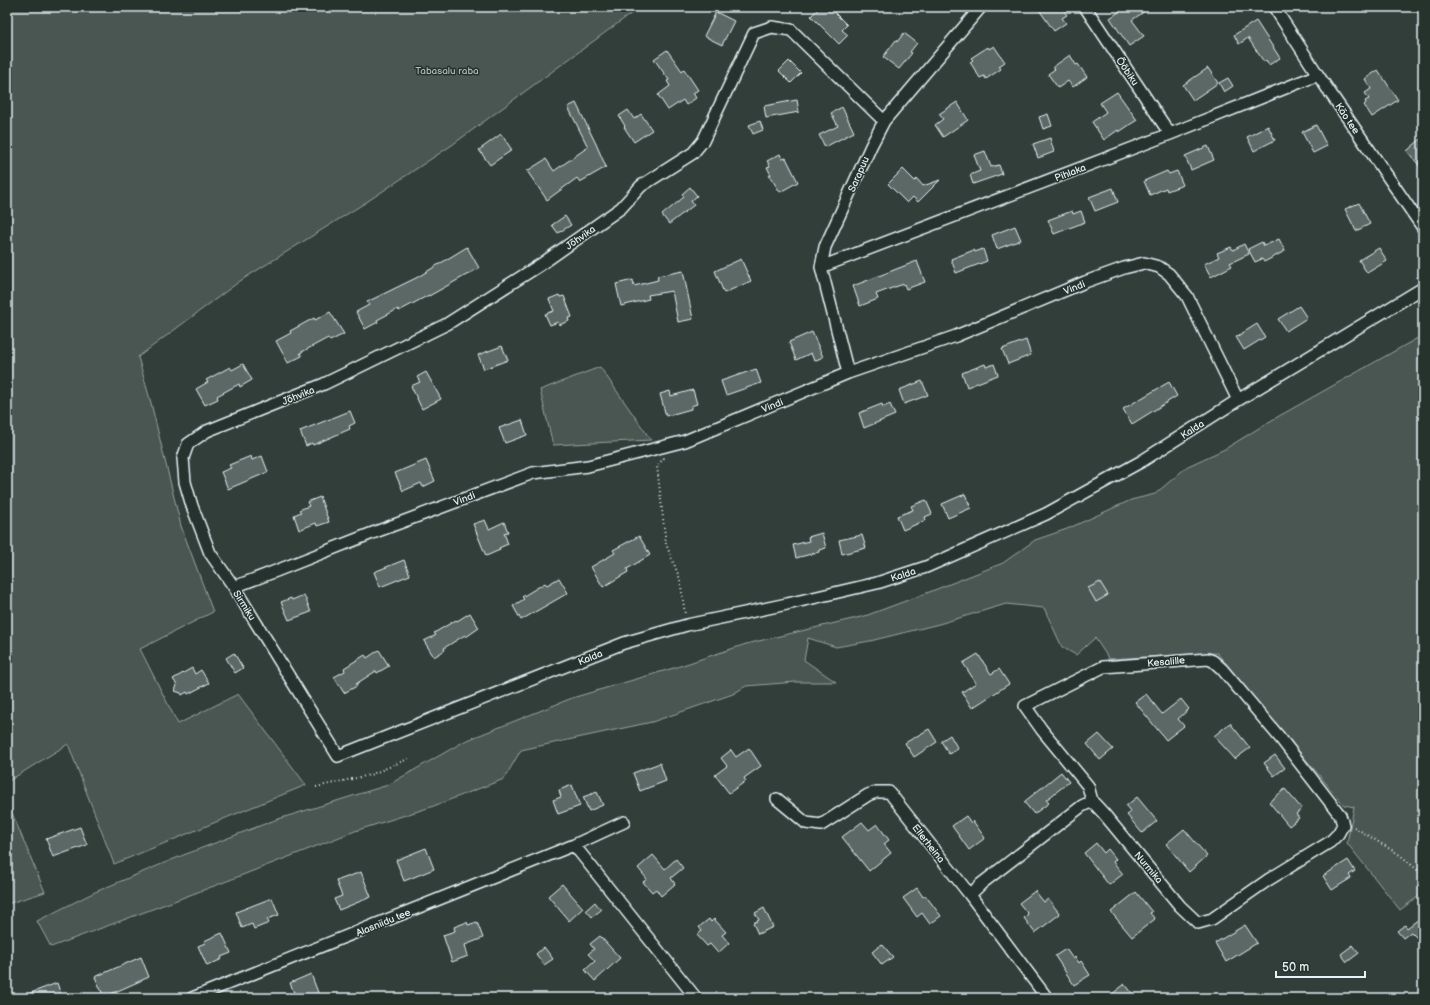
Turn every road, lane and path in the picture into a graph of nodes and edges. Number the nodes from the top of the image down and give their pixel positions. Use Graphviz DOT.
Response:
graph roads {
  1 [pos="981,7"];
  2 [pos="1085,7"];
  3 [pos="1274,7"];
  4 [pos="1318,75"];
  5 [pos="884,121"];
  6 [pos="1170,134"];
  7 [pos="1423,228"];
  8 [pos="821,267"];
  9 [pos="1423,272"];
  10 [pos="1419,284"];
  11 [pos="848,373"];
  12 [pos="1238,400"];
  13 [pos="188,444"];
  14 [pos="676,444"];
  15 [pos="234,587"];
  16 [pos="687,624"];
  17 [pos="338,756"];
  18 [pos="408,759"];
  19 [pos="316,787"];
  20 [pos="777,800"];
  21 [pos="1092,801"];
  22 [pos="1340,815"];
  23 [pos="624,822"];
  24 [pos="574,845"];
  25 [pos="1423,875"];
  26 [pos="970,895"];
  27 [pos="192,998"];
  28 [pos="696,998"];
  29 [pos="1047,998"];
  1 -- 5 [label="street, Sarapuu"];
  2 -- 6 [label="street, Ööbiku"];
  3 -- 4 [label="street, Käo tee"];
  4 -- 6 [label="street, Pihlaka"];
  4 -- 7 [label="street, Käo tee"];
  5 -- 8 [label="street, Sarapuu"];
  5 -- 13 [label="street, Jõhvika"];
  6 -- 8 [label="street, Pihlaka"];
  8 -- 11 [label="street, Sarapuu"];
  9 -- 10 [label="path"];
  10 -- 12 [label="street, Kalda"];
  11 -- 12 [label="street, Vindi"];
  11 -- 14 [label="street, Vindi"];
  12 -- 16 [label="street, Kalda"];
  13 -- 15 [label="street, Sirmiku"];
  14 -- 15 [label="street, Vindi"];
  14 -- 16 [label="path"];
  15 -- 17 [label="street, Sirmiku"];
  16 -- 17 [label="street, Kalda"];
  18 -- 19 [label="path"];
  20 -- 26 [label="street, Ellerheina"];
  21 -- 22 [label="street, Nurmika"];
  21 -- 22 [label="street, Kesalille"];
  21 -- 26 [label="street"];
  22 -- 25 [label="path"];
  23 -- 24 [label="street, Alasniidu tee"];
  24 -- 27 [label="street, Alasniidu tee"];
  24 -- 28 [label="street"];
  26 -- 29 [label="street, Ellerheina"];
}
